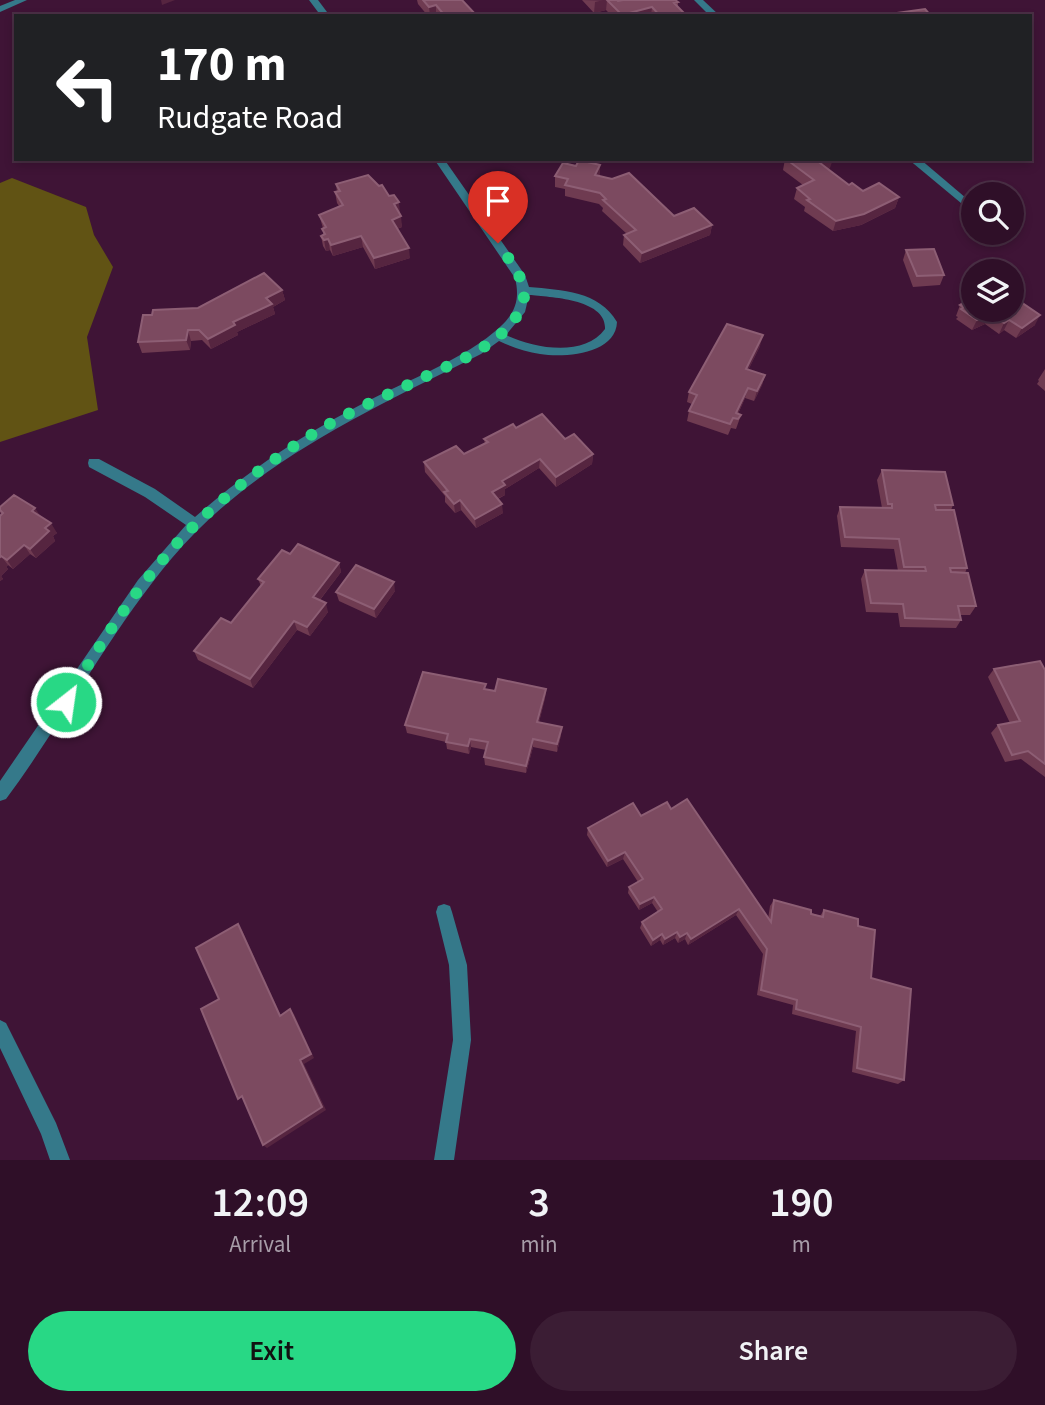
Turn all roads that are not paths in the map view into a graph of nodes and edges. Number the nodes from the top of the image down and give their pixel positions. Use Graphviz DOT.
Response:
graph roads {
  1 [pos="23,0"];
  2 [pos="313,0"];
  3 [pos="698,0"];
  4 [pos="0,9"];
  5 [pos="324,14"];
  6 [pos="714,14"];
  7 [pos="440,161"];
  8 [pos="916,161"];
  9 [pos="961,200"];
  10 [pos="525,290"];
  11 [pos="498,336"];
  12 [pos="94,463"];
  13 [pos="195,524"];
  14 [pos="0,794"];
  15 [pos="444,912"];
  16 [pos="0,1029"];
  17 [pos="60,1160"];
  18 [pos="443,1160"];
  1 -- 4 [label="street"];
  2 -- 5 [label="street"];
  3 -- 6 [label="street"];
  7 -- 10 [label="street"];
  8 -- 9 [label="street"];
  10 -- 11 [label="street"];
  10 -- 11 [label="street"];
  11 -- 13 [label="street"];
  12 -- 13 [label="street"];
  13 -- 14 [label="street"];
  15 -- 18 [label="street"];
  16 -- 17 [label="street"];
}
